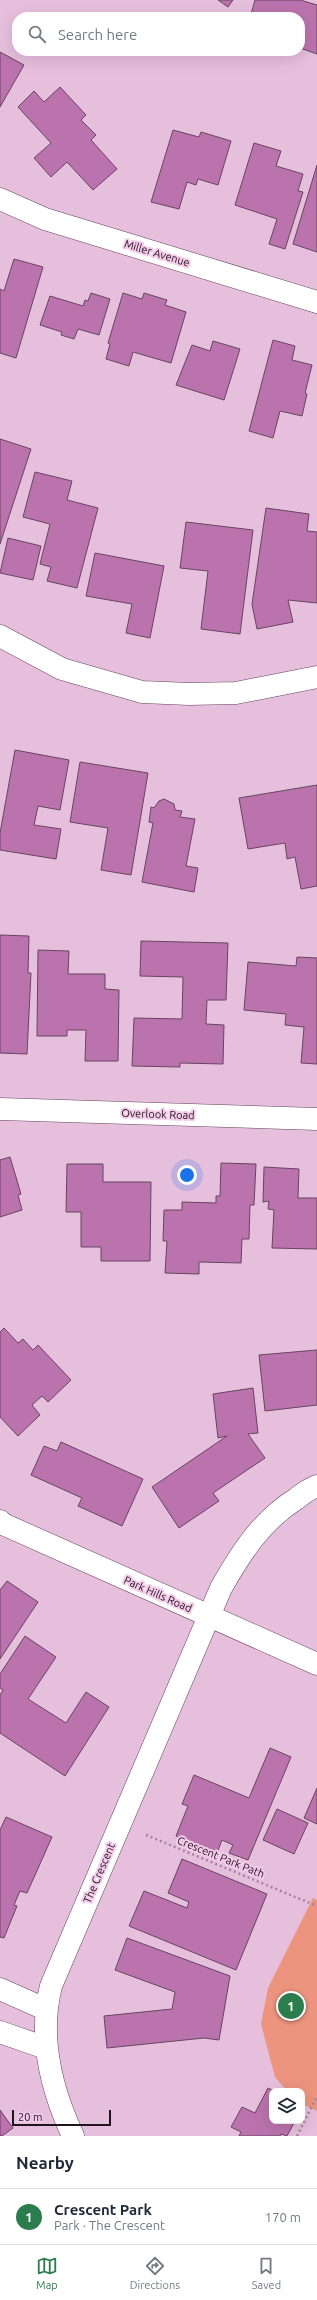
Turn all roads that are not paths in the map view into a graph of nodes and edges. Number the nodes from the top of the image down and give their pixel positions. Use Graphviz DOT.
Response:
graph roads {
  1 [pos="0,199"];
  2 [pos="317,302"];
  3 [pos="0,636"];
  4 [pos="317,677"];
  5 [pos="0,1109"];
  6 [pos="317,1119"];
  7 [pos="317,1486"];
  8 [pos="0,1520"];
  9 [pos="209,1617"];
  10 [pos="317,1664"];
  11 [pos="0,1989"];
  12 [pos="45,2009"];
  13 [pos="0,2032"];
  14 [pos="46,2048"];
  15 [pos="73,2136"];
  1 -- 2 [label="street, Miller Avenue"];
  3 -- 4 [label="street"];
  5 -- 6 [label="street, Overlook Road"];
  7 -- 9 [label="street, The Crescent"];
  8 -- 9 [label="street, Park Hills Road"];
  9 -- 10 [label="street, Park Hills Road"];
  9 -- 12 [label="street, The Crescent"];
  11 -- 12 [label="street"];
  12 -- 14 [label="street, The Crescent"];
  13 -- 14 [label="street"];
  14 -- 15 [label="street, The Crescent"];
}
